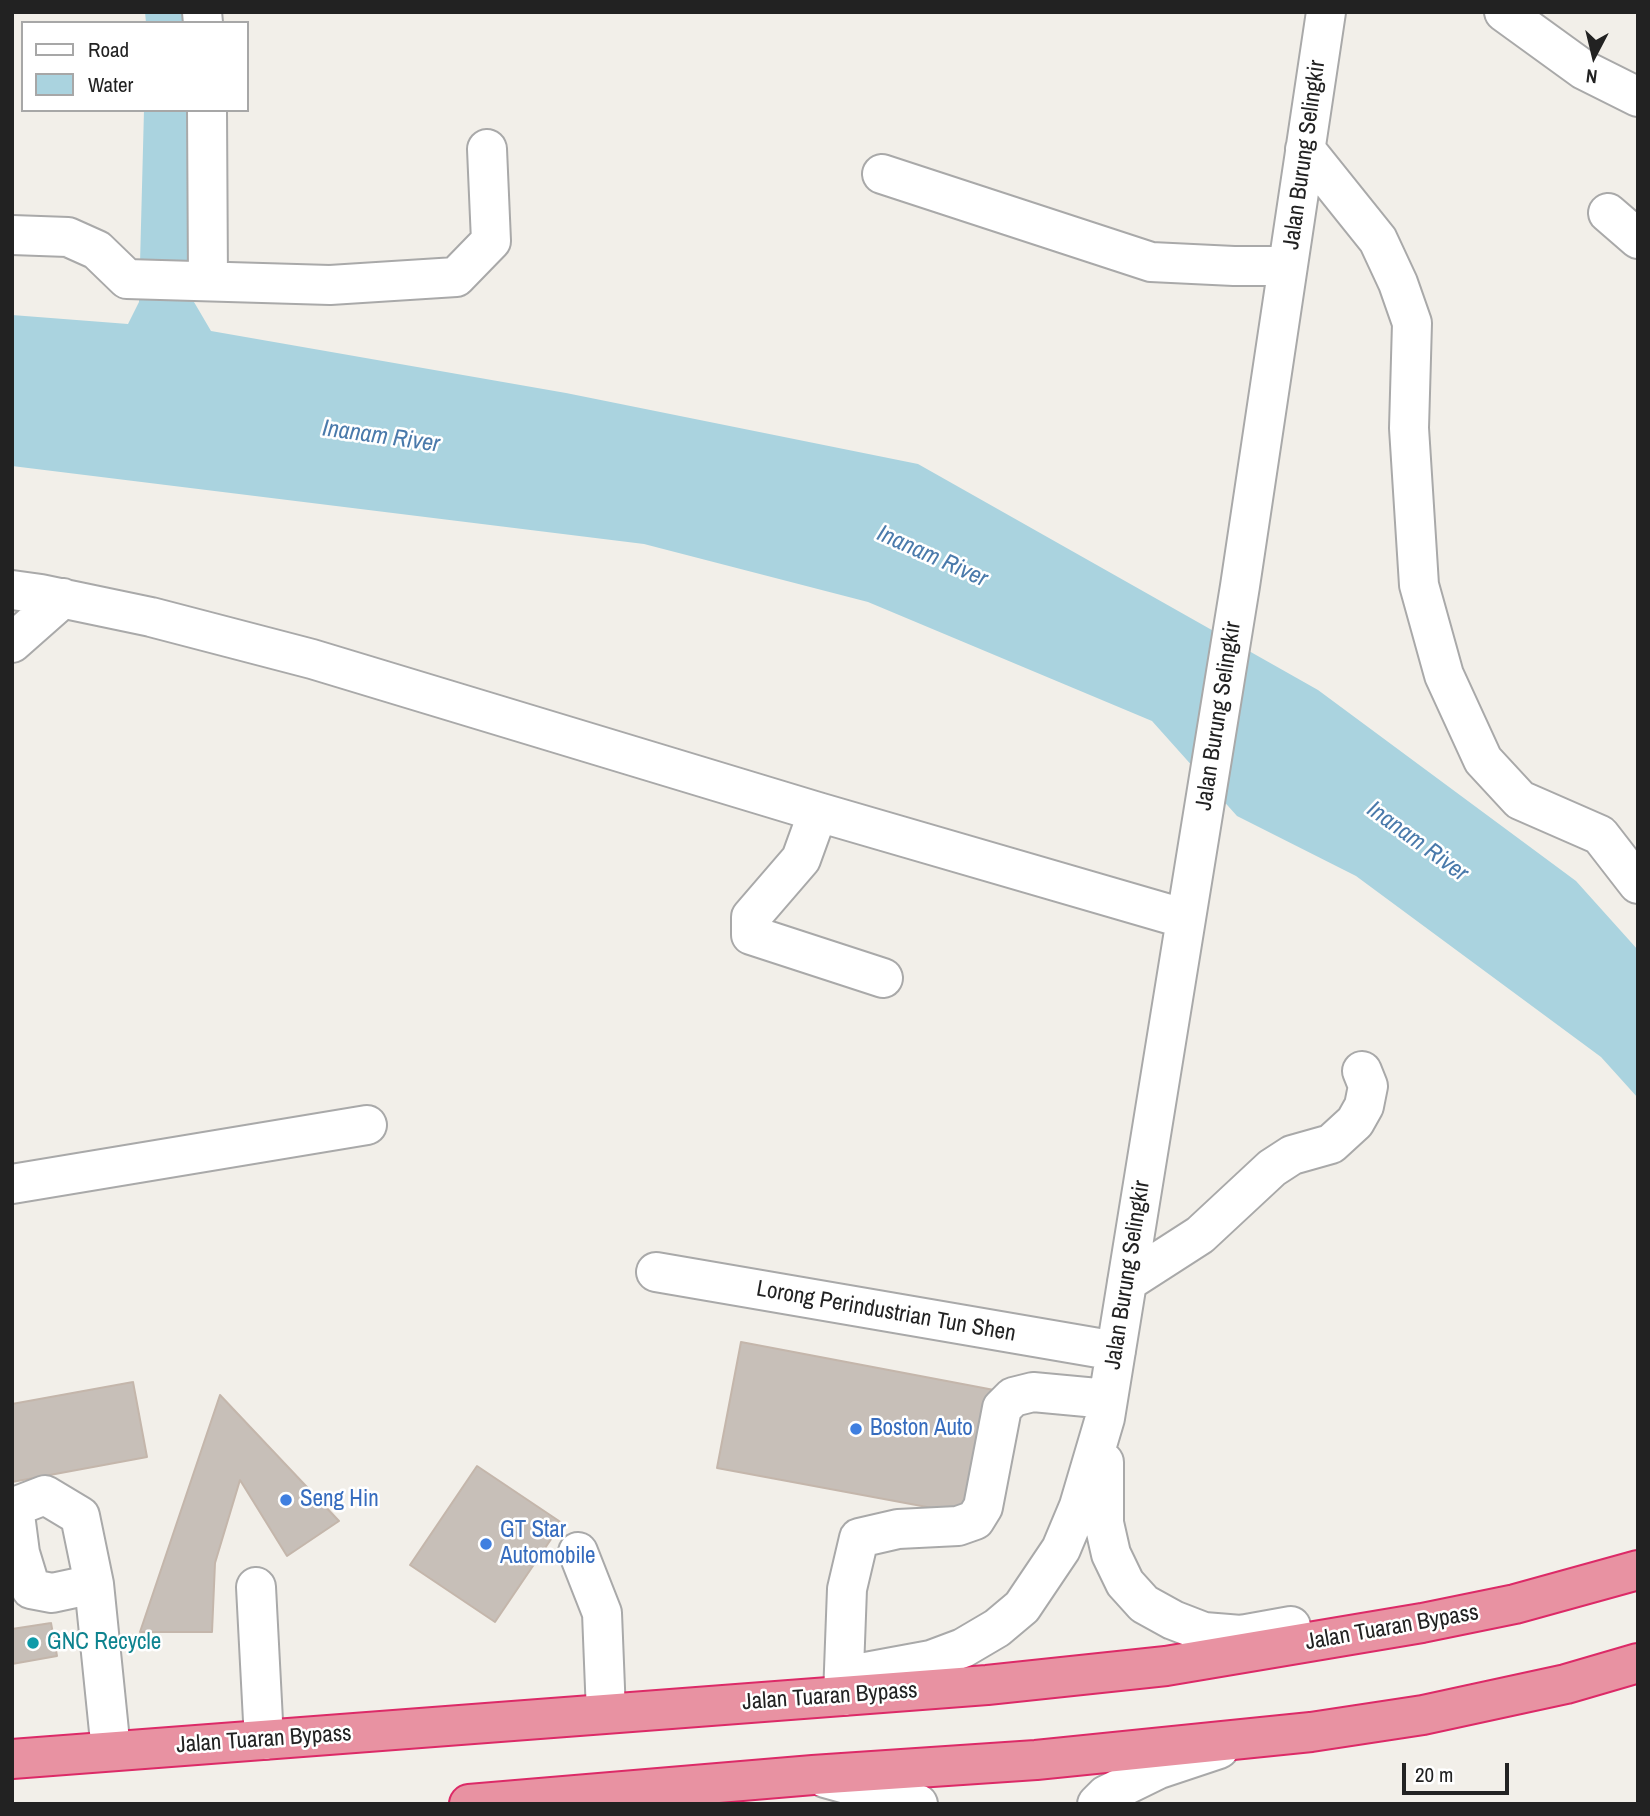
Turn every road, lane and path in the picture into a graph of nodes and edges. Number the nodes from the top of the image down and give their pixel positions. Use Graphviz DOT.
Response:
graph roads {
  1 [pos="1326,12"];
  2 [pos="1504,12"];
  3 [pos="1638,97"];
  4 [pos="207,112"];
  5 [pos="486,149"];
  6 [pos="1305,149"];
  7 [pos="882,174"];
  8 [pos="1608,213"];
  9 [pos="12,234"];
  10 [pos="1638,240"];
  11 [pos="1288,265"];
  12 [pos="208,281"];
  13 [pos="12,590"];
  14 [pos="63,598"];
  15 [pos="12,643"];
  16 [pos="818,812"];
  17 [pos="1638,884"];
  18 [pos="1186,919"];
  19 [pos="883,978"];
  20 [pos="1362,1071"];
  21 [pos="367,1125"];
  22 [pos="12,1184"];
  23 [pos="656,1272"];
  24 [pos="1127,1282"];
  25 [pos="1116,1352"];
  26 [pos="1106,1409"];
  27 [pos="578,1552"];
  28 [pos="1638,1570"];
  29 [pos="94,1584"];
  30 [pos="256,1587"];
  31 [pos="1415,1625"];
  32 [pos="1638,1663"];
  33 [pos="843,1696"];
  34 [pos="606,1713"];
  35 [pos="1251,1739"];
  36 [pos="264,1740"];
  37 [pos="111,1751"];
  38 [pos="22,1757"];
  39 [pos="813,1775"];
  40 [pos="469,1804"];
  41 [pos="918,1804"];
  42 [pos="1097,1804"];
  1 -- 6 [label="street, Jalan Burung Selingkir"];
  2 -- 3 [label="street"];
  4 -- 12 [label="street"];
  5 -- 12 [label="street"];
  6 -- 11 [label="street, Jalan Burung Selingkir"];
  6 -- 17 [label="street"];
  7 -- 11 [label="street"];
  8 -- 10 [label="street"];
  9 -- 12 [label="street"];
  11 -- 18 [label="street, Jalan Burung Selingkir"];
  13 -- 14 [label="street"];
  14 -- 15 [label="street"];
  14 -- 16 [label="street"];
  16 -- 18 [label="street"];
  16 -- 19 [label="street"];
  18 -- 24 [label="street, Jalan Burung Selingkir"];
  20 -- 24 [label="street"];
  21 -- 22 [label="street"];
  23 -- 25 [label="street, Lorong Perindustrian Tun Shen"];
  24 -- 25 [label="street, Jalan Burung Selingkir"];
  25 -- 26 [label="street, Jalan Burung Selingkir"];
  26 -- 31 [label="street"];
  26 -- 33 [label="street"];
  26 -- 33 [label="street"];
  27 -- 34 [label="street"];
  28 -- 31 [label="highway, Jalan Tuaran Bypass"];
  29 -- 37 [label="street"];
  30 -- 36 [label="street"];
  31 -- 33 [label="highway, Jalan Tuaran Bypass"];
  32 -- 35 [label="highway"];
  33 -- 34 [label="highway, Jalan Tuaran Bypass"];
  34 -- 36 [label="highway, Jalan Tuaran Bypass"];
  35 -- 39 [label="highway"];
  35 -- 42 [label="street"];
  36 -- 37 [label="highway, Jalan Tuaran Bypass"];
  37 -- 38 [label="highway, Jalan Tuaran Bypass"];
  39 -- 40 [label="highway"];
  39 -- 41 [label="street"];
}
